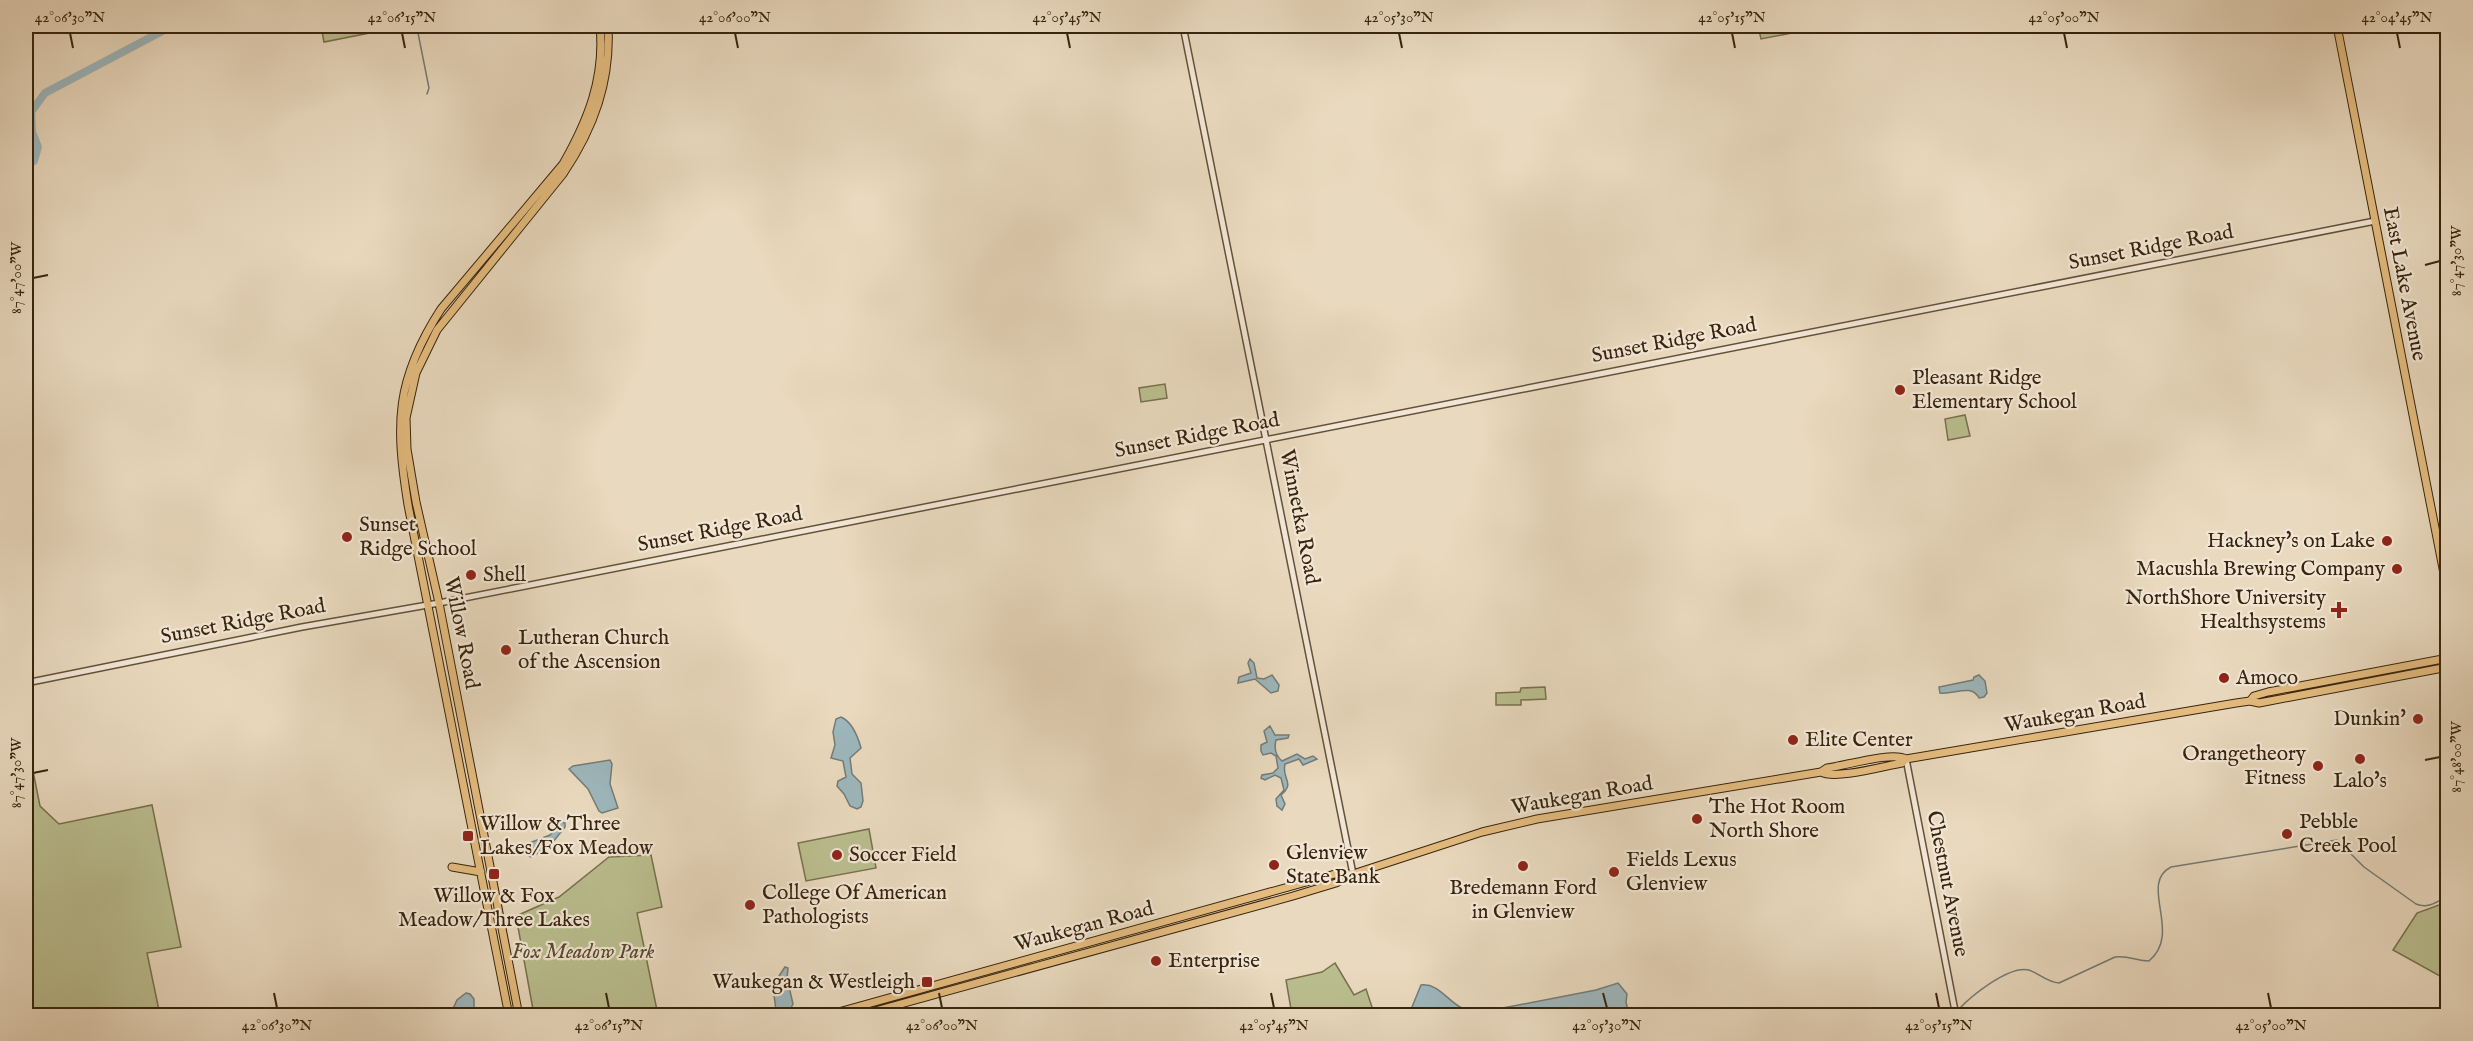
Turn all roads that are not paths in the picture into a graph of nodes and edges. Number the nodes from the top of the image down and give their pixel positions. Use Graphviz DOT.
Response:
graph roads {
  1 [pos="600,26"];
  2 [pos="608,26"];
  3 [pos="1183,26"];
  4 [pos="2337,26"];
  5 [pos="2375,221"];
  6 [pos="1266,439"];
  7 [pos="2447,585"];
  8 [pos="439,603"];
  9 [pos="429,604"];
  10 [pos="2448,605"];
  11 [pos="2448,656"];
  12 [pos="2445,668"];
  13 [pos="26,683"];
  14 [pos="2250,701"];
  15 [pos="1906,759"];
  16 [pos="452,867"];
  17 [pos="481,872"];
  18 [pos="1353,874"];
  19 [pos="1011,964"];
  20 [pos="1014,973"];
  21 [pos="509,1016"];
  22 [pos="519,1016"];
  23 [pos="824,1016"];
  24 [pos="857,1016"];
  25 [pos="1956,1016"];
  1 -- 9 [label="main road, Willow Road"];
  2 -- 8 [label="main road, Willow Road"];
  3 -- 6 [label="street, Winnetka Road"];
  4 -- 5 [label="main road, East Lake Avenue"];
  5 -- 6 [label="street, Sunset Ridge Road"];
  5 -- 7 [label="main road, East Lake Avenue"];
  6 -- 8 [label="street, Sunset Ridge Road"];
  6 -- 18 [label="street, Winnetka Road"];
  7 -- 10 [label="main road, East Lake Avenue"];
  8 -- 9 [label="street, Sunset Ridge Road"];
  8 -- 22 [label="main road, Willow Road"];
  9 -- 13 [label="street, Sunset Ridge Road"];
  9 -- 17 [label="main road, Willow Road"];
  11 -- 14 [label="main road, Waukegan Road"];
  12 -- 14 [label="main road, Waukegan Road"];
  14 -- 15 [label="main road, Waukegan Road"];
  15 -- 18 [label="main road, Waukegan Road"];
  15 -- 25 [label="street, Chestnut Avenue"];
  16 -- 17 [label="main road"];
  17 -- 21 [label="main road, Willow Road"];
  18 -- 19 [label="main road, Waukegan Road"];
  18 -- 20 [label="main road, Waukegan Road"];
  19 -- 20 [label="main road"];
  19 -- 23 [label="main road, Waukegan Road"];
  20 -- 24 [label="main road, Waukegan Road"];
}
